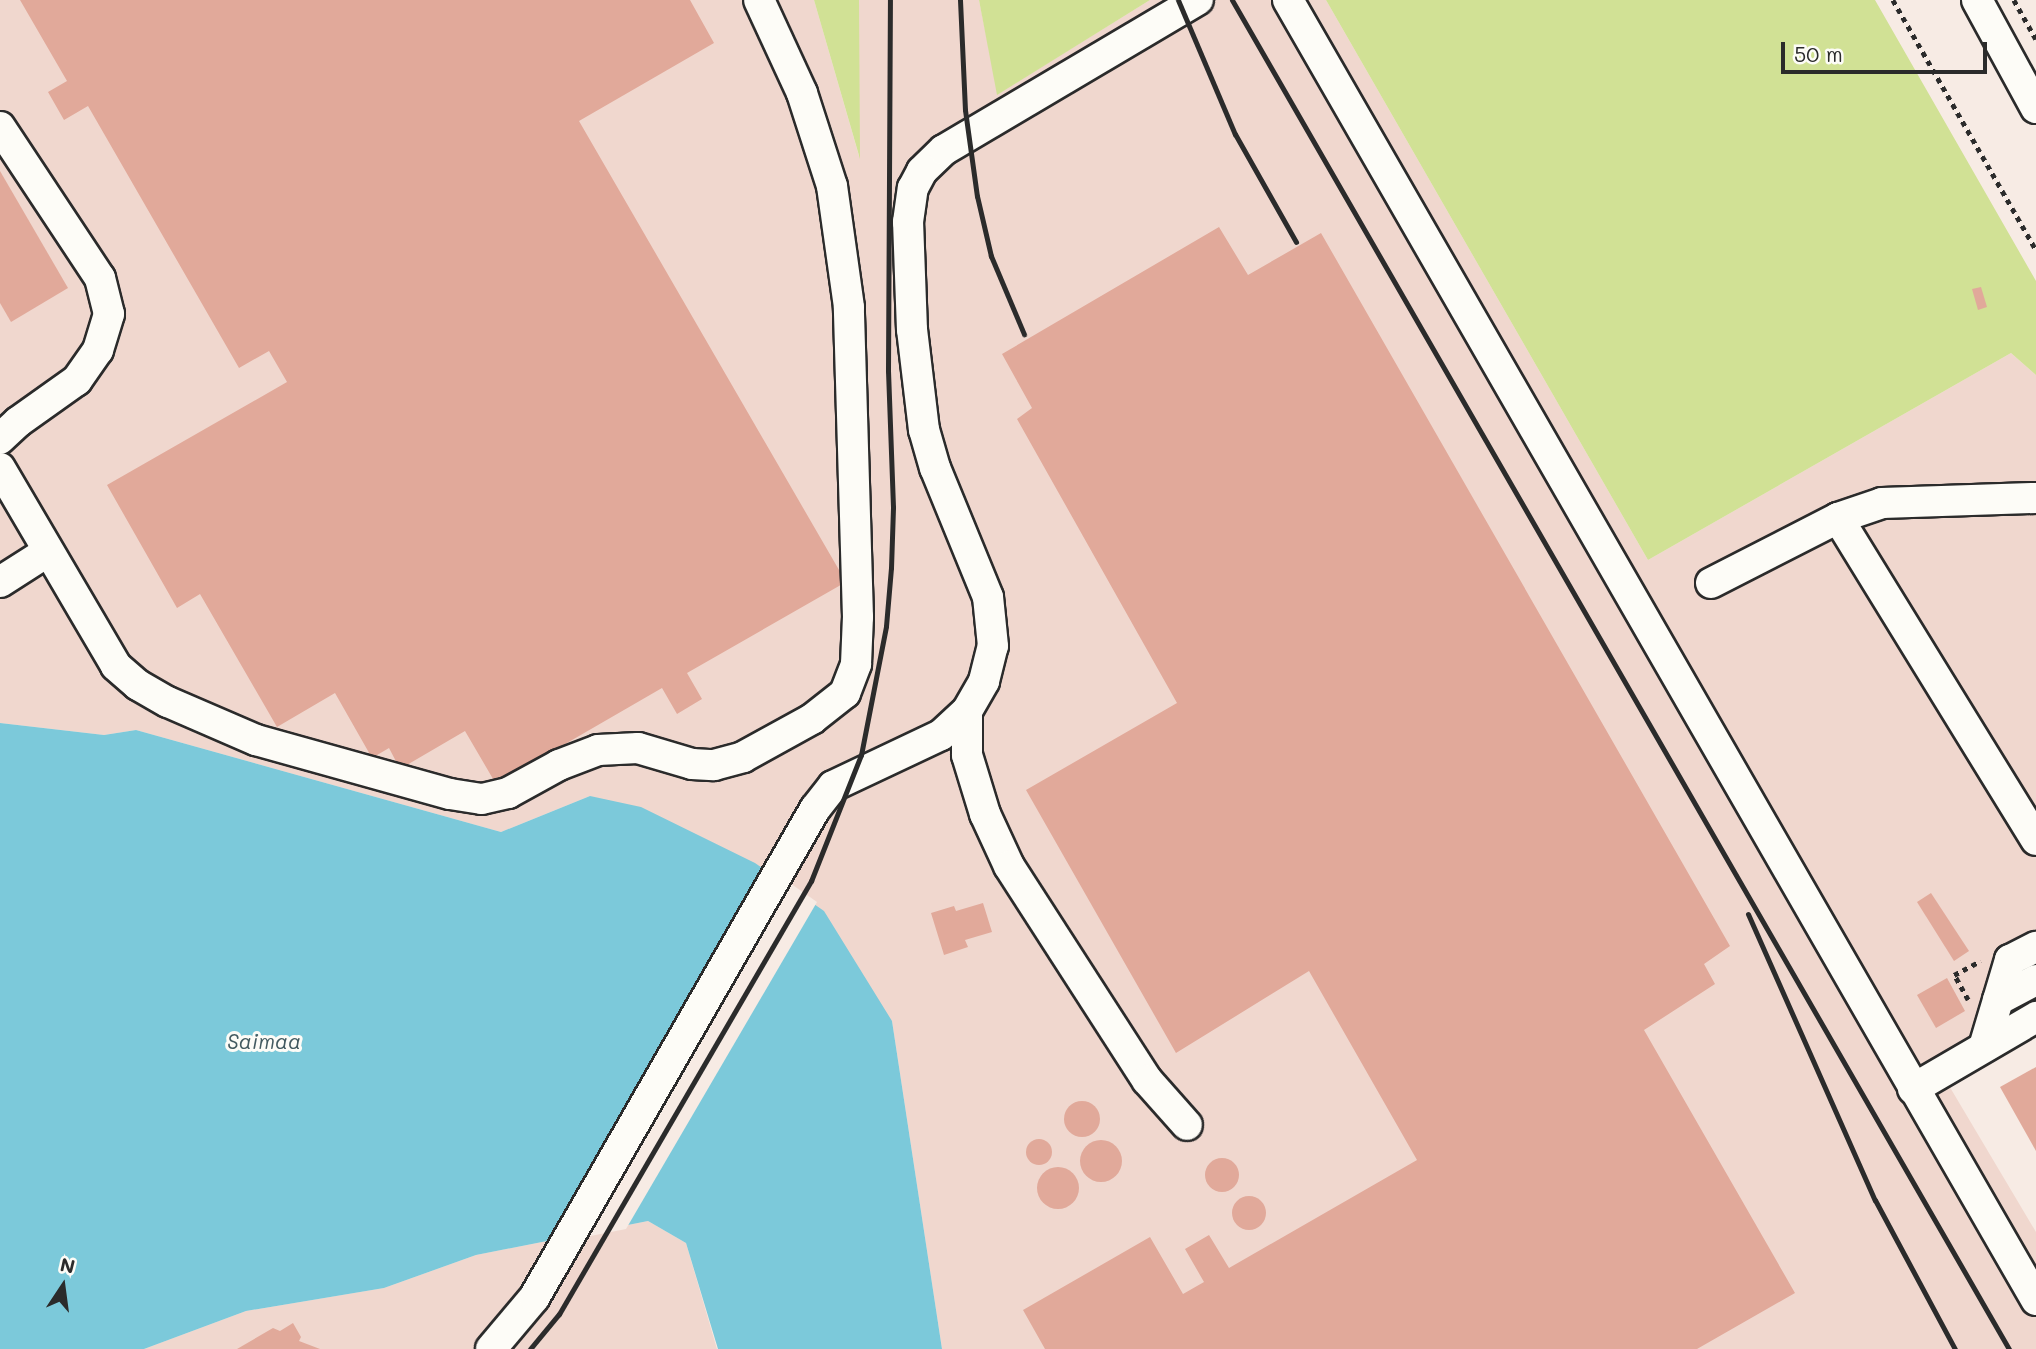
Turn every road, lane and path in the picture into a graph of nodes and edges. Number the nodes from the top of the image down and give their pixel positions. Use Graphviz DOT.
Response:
graph roads {
  1 [pos="759,0"];
  2 [pos="1198,0"];
  3 [pos="1288,0"];
  4 [pos="1893,0"];
  5 [pos="1977,0"];
  6 [pos="2014,0"];
  7 [pos="2036,39"];
  8 [pos="2036,108"];
  9 [pos="0,127"];
  10 [pos="2036,250"];
  11 [pos="0,439"];
  12 [pos="0,468"];
  13 [pos="2036,498"];
  14 [pos="1838,518"];
  15 [pos="47,552"];
  16 [pos="0,582"];
  17 [pos="1712,583"];
  18 [pos="967,711"];
  19 [pos="2036,841"];
  20 [pos="2036,947"];
  21 [pos="1954,975"];
  22 [pos="2036,980"];
  23 [pos="1986,1006"];
  24 [pos="2036,1017"];
  25 [pos="1984,1047"];
  26 [pos="1913,1089"];
  27 [pos="1187,1125"];
  28 [pos="2036,1300"];
  29 [pos="491,1349"];
  1 -- 15 [label="street"];
  2 -- 18 [label="street"];
  3 -- 26 [label="street"];
  4 -- 10 [label="path"];
  5 -- 8 [label="street"];
  6 -- 7 [label="path"];
  9 -- 11 [label="street"];
  12 -- 15 [label="street"];
  13 -- 14 [label="street"];
  14 -- 17 [label="street"];
  14 -- 19 [label="street"];
  15 -- 16 [label="street"];
  18 -- 27 [label="street"];
  18 -- 29 [label="street"];
  20 -- 23 [label="street"];
  21 -- 23 [label="path"];
  22 -- 23 [label="street"];
  23 -- 25 [label="street"];
  24 -- 25 [label="street"];
  25 -- 26 [label="street"];
  26 -- 28 [label="street"];
}
